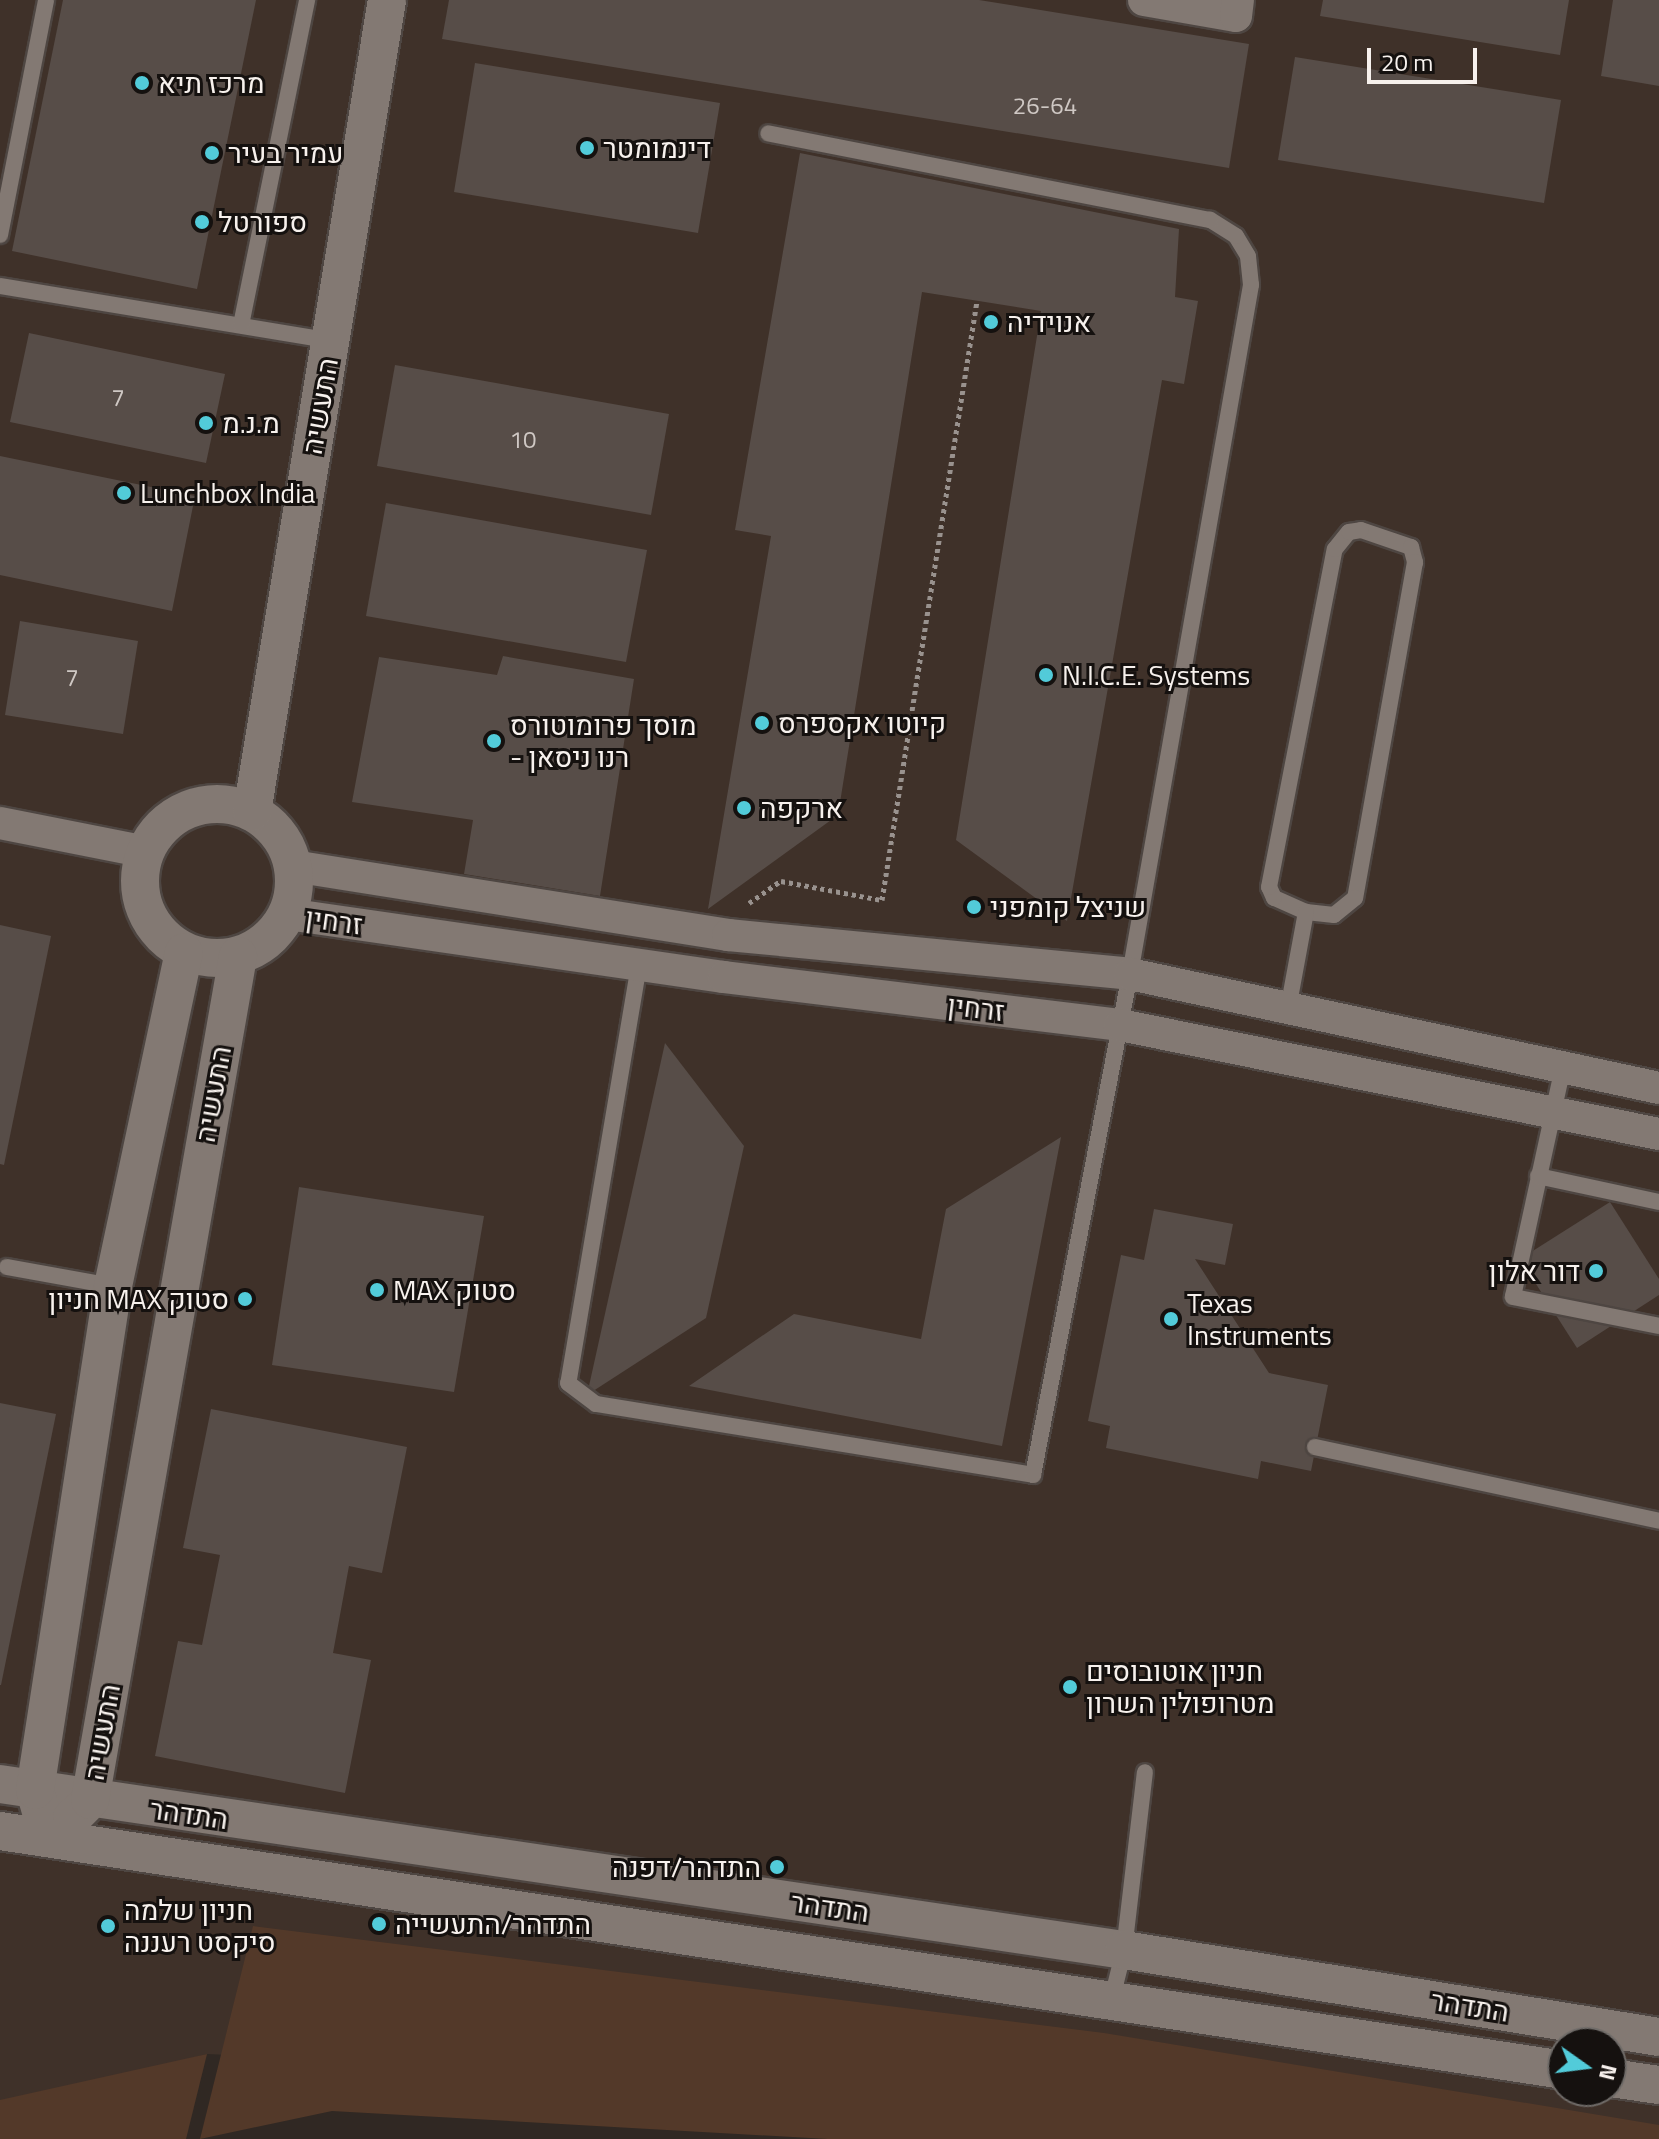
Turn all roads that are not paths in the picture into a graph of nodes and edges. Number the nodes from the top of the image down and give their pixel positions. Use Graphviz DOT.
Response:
graph roads {
  1 [pos="46,0"];
  2 [pos="307,0"];
  3 [pos="387,0"];
  4 [pos="1144,0"];
  5 [pos="1237,8"];
  6 [pos="768,133"];
  7 [pos="0,235"];
  8 [pos="0,286"];
  9 [pos="241,325"];
  10 [pos="331,341"];
  11 [pos="252,812"];
  12 [pos="0,823"];
  13 [pos="147,852"];
  14 [pos="293,866"];
  15 [pos="1306,912"];
  16 [pos="287,914"];
  17 [pos="184,952"];
  18 [pos="238,956"];
  19 [pos="639,965"];
  20 [pos="1130,974"];
  21 [pos="1288,1009"];
  22 [pos="1120,1025"];
  23 [pos="1563,1067"];
  24 [pos="1659,1088"];
  25 [pos="1553,1109"];
  26 [pos="1659,1134"];
  27 [pos="1538,1176"];
  28 [pos="1659,1202"];
  29 [pos="7,1267"];
  30 [pos="113,1286"];
  31 [pos="1659,1326"];
  32 [pos="1315,1447"];
  33 [pos="1659,1521"];
  34 [pos="1145,1772"];
  35 [pos="17,1787"];
  36 [pos="90,1800"];
  37 [pos="0,1831"];
  38 [pos="50,1839"];
  39 [pos="1124,1950"];
  40 [pos="1112,1998"];
  41 [pos="1659,2009"];
  42 [pos="1596,2027"];
  43 [pos="1627,2032"];
  44 [pos="1659,2037"];
  45 [pos="1547,2067"];
  46 [pos="1627,2080"];
  47 [pos="1659,2085"];
  1 -- 7 [label="lane"];
  2 -- 9 [label="lane"];
  3 -- 10 [label="street, התעשיה"];
  4 -- 5 [label="street"];
  6 -- 20 [label="lane"];
  8 -- 9 [label="lane"];
  9 -- 10 [label="lane"];
  10 -- 11 [label="street, התעשיה"];
  11 -- 13 [label="street"];
  11 -- 14 [label="street"];
  12 -- 13 [label="street"];
  13 -- 17 [label="street"];
  14 -- 16 [label="street"];
  14 -- 20 [label="street, זרחין"];
  15 -- 15 [label="lane"];
  15 -- 21 [label="lane"];
  16 -- 18 [label="street"];
  16 -- 19 [label="street, זרחין"];
  17 -- 18 [label="street"];
  17 -- 30 [label="street, התעשיה"];
  18 -- 36 [label="street, התעשיה"];
  19 -- 22 [label="street, זרחין"];
  19 -- 22 [label="lane"];
  20 -- 21 [label="street, זרחין"];
  20 -- 22 [label="lane"];
  21 -- 23 [label="street, זרחין"];
  22 -- 25 [label="street, זרחין"];
  23 -- 24 [label="street, זרחין"];
  23 -- 25 [label="lane"];
  25 -- 26 [label="street, זרחין"];
  25 -- 27 [label="lane"];
  27 -- 28 [label="lane"];
  27 -- 31 [label="lane"];
  29 -- 30 [label="lane"];
  30 -- 35 [label="street, התעשיה"];
  32 -- 33 [label="lane"];
  34 -- 39 [label="lane"];
  35 -- 36 [label="street, התדהר"];
  35 -- 38 [label="street, התעשיה"];
  36 -- 38 [label="street, התעשיה"];
  36 -- 39 [label="street, התדהר"];
  37 -- 38 [label="street, התדהר"];
  38 -- 40 [label="street, התדהר"];
  39 -- 40 [label="lane"];
  39 -- 42 [label="street, התדהר"];
  40 -- 45 [label="street, התדהר"];
  41 -- 42 [label="street"];
  43 -- 44 [label="street, התדהר"];
  46 -- 47 [label="street"];
}
